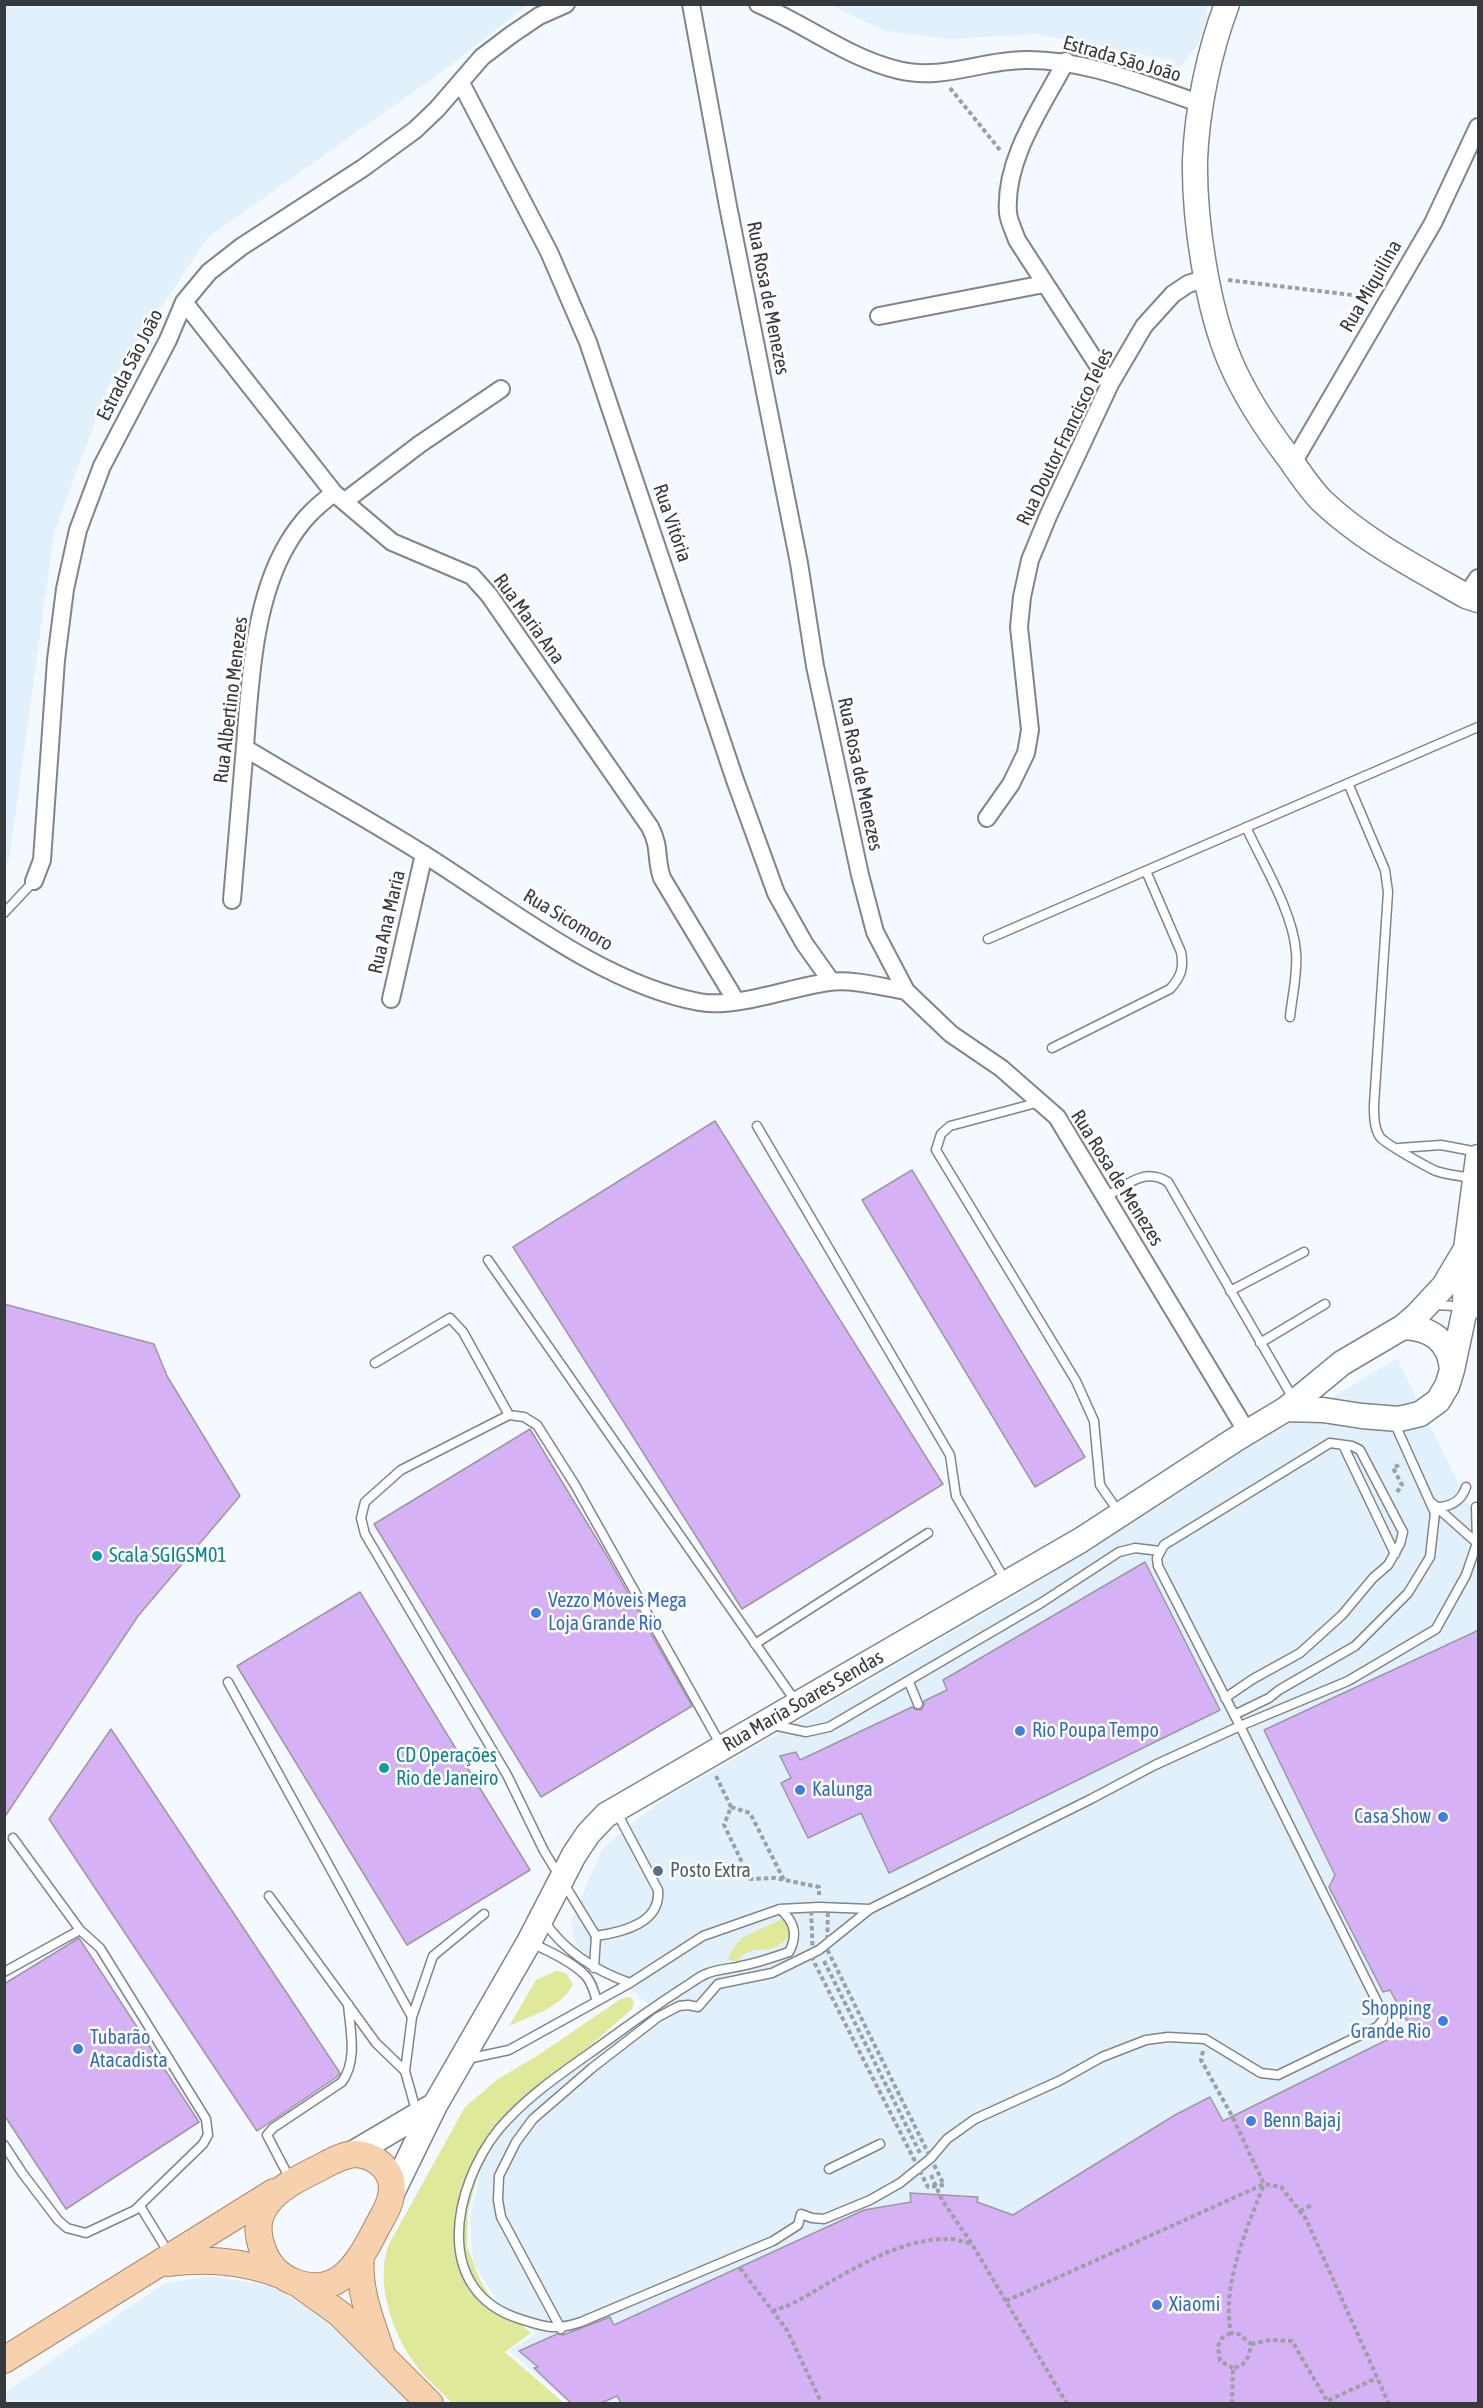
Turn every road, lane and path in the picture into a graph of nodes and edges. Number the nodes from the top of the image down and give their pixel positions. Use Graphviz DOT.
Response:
graph roads {
  1 [pos="566,4"];
  2 [pos="691,4"];
  3 [pos="758,4"];
  4 [pos="1227,4"];
  5 [pos="1066,61"];
  6 [pos="939,74"];
  7 [pos="460,83"];
  8 [pos="1202,104"];
  9 [pos="1479,127"];
  10 [pos="1013,167"];
  11 [pos="1207,278"];
  12 [pos="1044,284"];
  13 [pos="1388,299"];
  14 [pos="184,302"];
  15 [pos="879,316"];
  16 [pos="1110,384"];
  17 [pos="501,389"];
  18 [pos="1293,463"];
  19 [pos="340,497"];
  20 [pos="1474,591"];
  21 [pos="1479,727"];
  22 [pos="245,748"];
  23 [pos="1348,783"];
  24 [pos="987,818"];
  25 [pos="1246,827"];
  26 [pos="424,854"];
  27 [pos="1146,871"];
  28 [pos="34,881"];
  29 [pos="232,900"];
  30 [pos="4,913"];
  31 [pos="988,939"];
  32 [pos="831,981"];
  33 [pos="906,991"];
  34 [pos="391,999"];
  35 [pos="735,1001"];
  36 [pos="1290,1017"];
  37 [pos="1052,1047"];
  38 [pos="1040,1102"];
  39 [pos="757,1126"];
  40 [pos="1398,1148"];
  41 [pos="1478,1162"];
  42 [pos="1106,1197"];
  43 [pos="1466,1249"];
  44 [pos="1304,1252"];
  45 [pos="488,1260"];
  46 [pos="1230,1291"];
  47 [pos="1325,1304"];
  48 [pos="1427,1305"];
  49 [pos="1472,1311"];
  50 [pos="1402,1327"];
  51 [pos="1260,1344"];
  52 [pos="375,1363"];
  53 [pos="1342,1363"];
  54 [pos="1452,1370"];
  55 [pos="1290,1405"];
  56 [pos="509,1415"];
  57 [pos="1362,1416"];
  58 [pos="1393,1419"];
  59 [pos="1247,1432"];
  60 [pos="1343,1445"];
  61 [pos="1412,1460"];
  62 [pos="1466,1487"];
  63 [pos="1389,1502"];
  64 [pos="1434,1504"];
  65 [pos="1477,1509"];
  66 [pos="1120,1514"];
  67 [pos="928,1533"];
  68 [pos="1477,1543"];
  69 [pos="1160,1551"];
  70 [pos="1395,1554"];
  71 [pos="1007,1583"];
  72 [pos="755,1644"];
  73 [pos="909,1682"];
  74 [pos="228,1683"];
  75 [pos="1225,1698"];
  76 [pos="918,1704"];
  77 [pos="798,1705"];
  78 [pos="1234,1715"];
  79 [pos="764,1724"];
  80 [pos="1240,1726"];
  81 [pos="715,1752"];
  82 [pos="731,1807"];
  83 [pos="615,1808"];
  84 [pos="14,1838"];
  85 [pos="561,1879"];
  86 [pos="784,1880"];
  87 [pos="269,1896"];
  88 [pos="819,1907"];
  89 [pos="780,1909"];
  90 [pos="870,1909"];
  91 [pos="484,1914"];
  92 [pos="542,1918"];
  93 [pos="80,1930"];
  94 [pos="596,1936"];
  95 [pos="529,1942"];
  96 [pos="827,1943"];
  97 [pos="815,1952"];
  98 [pos="594,1968"];
  99 [pos="4,1972"];
  100 [pos="630,1983"];
  101 [pos="597,2001"];
  102 [pos="348,2004"];
  103 [pos="412,2017"];
  104 [pos="1205,2039"];
  105 [pos="461,2061"];
  106 [pos="405,2071"];
  107 [pos="426,2110"];
  108 [pos="880,2144"];
  109 [pos="4,2145"];
  110 [pos="352,2154"];
  111 [pos="924,2163"];
  112 [pos="829,2169"];
  113 [pos="288,2184"];
  114 [pos="1264,2184"];
  115 [pos="937,2186"];
  116 [pos="391,2195"];
  117 [pos="140,2205"];
  118 [pos="1312,2205"];
  119 [pos="1300,2211"];
  120 [pos="972,2244"];
  121 [pos="361,2258"];
  122 [pos="731,2259"];
  123 [pos="166,2261"];
  124 [pos="290,2279"];
  125 [pos="1006,2301"];
  126 [pos="772,2311"];
  127 [pos="561,2329"];
  128 [pos="1231,2333"];
  129 [pos="1251,2344"];
  130 [pos="382,2354"];
  131 [pos="4,2360"];
  132 [pos="1233,2368"];
  133 [pos="1377,2378"];
  134 [pos="1327,2402"];
  135 [pos="430,2403"];
  136 [pos="822,2403"];
  137 [pos="1067,2403"];
  138 [pos="1232,2403"];
  139 [pos="1389,2403"];
  1 -- 7 [label="street, Estrada São João"];
  2 -- 33 [label="street, Rua Rosa de Menezes"];
  3 -- 6 [label="street, Estrada São João"];
  4 -- 8 [label="main road"];
  5 -- 6 [label="street, Estrada São João"];
  5 -- 8 [label="street, Estrada São João"];
  5 -- 10 [label="street"];
  6 -- 10 [label="path"];
  7 -- 14 [label="street, Estrada São João"];
  7 -- 32 [label="street, Rua Vitória"];
  8 -- 11 [label="main road"];
  9 -- 13 [label="street, Rua Miquilina"];
  10 -- 12 [label="street"];
  11 -- 13 [label="path"];
  11 -- 16 [label="street, Rua Doutor Francisco Teles"];
  11 -- 18 [label="main road"];
  12 -- 15 [label="street"];
  12 -- 16 [label="street"];
  13 -- 18 [label="street, Rua Miquilina"];
  14 -- 19 [label="street, Rua Maria Ana"];
  14 -- 28 [label="street, Estrada São João"];
  16 -- 24 [label="street, Rua Doutor Francisco Teles"];
  17 -- 19 [label="street, Rua Albertino Menezes"];
  18 -- 20 [label="main road"];
  19 -- 22 [label="street, Rua Albertino Menezes"];
  19 -- 35 [label="street, Rua Maria Ana"];
  21 -- 23 [label="lane"];
  22 -- 26 [label="street, Rua Sicomoro"];
  22 -- 29 [label="street, Rua Albertino Menezes"];
  23 -- 25 [label="lane"];
  23 -- 40 [label="lane"];
  25 -- 27 [label="lane"];
  25 -- 36 [label="lane"];
  26 -- 34 [label="street, Rua Ana Maria"];
  26 -- 35 [label="street, Rua Sicomoro"];
  27 -- 31 [label="lane"];
  27 -- 37 [label="lane"];
  28 -- 30 [label="lane, Estrada São João"];
  32 -- 33 [label="street, Rua Sicomoro"];
  32 -- 35 [label="street, Rua Sicomoro"];
  33 -- 38 [label="street, Rua Rosa de Menezes"];
  38 -- 42 [label="street, Rua Rosa de Menezes"];
  38 -- 66 [label="lane"];
  39 -- 71 [label="lane"];
  40 -- 41 [label="lane"];
  40 -- 41 [label="lane"];
  41 -- 43 [label="main road, Rua Maria Soares Sendas"];
  42 -- 46 [label="lane"];
  42 -- 59 [label="street, Rua Rosa de Menezes"];
  43 -- 48 [label="main road, Rua Maria Soares Sendas"];
  43 -- 49 [label="main road, Rua Maria Soares Sendas"];
  44 -- 46 [label="lane"];
  45 -- 72 [label="lane"];
  46 -- 51 [label="lane"];
  47 -- 51 [label="lane"];
  48 -- 49 [label="lane"];
  48 -- 50 [label="main road, Rua Maria Soares Sendas"];
  49 -- 54 [label="main road, Rua Maria Soares Sendas"];
  50 -- 53 [label="main road, Rua Maria Soares Sendas"];
  50 -- 54 [label="main road"];
  51 -- 55 [label="lane"];
  52 -- 56 [label="lane"];
  53 -- 55 [label="main road, Rua Maria Soares Sendas"];
  53 -- 57 [label="main road"];
  54 -- 58 [label="main road, Rua Maria Soares Sendas"];
  55 -- 57 [label="main road, Rua Maria Soares Sendas"];
  55 -- 59 [label="main road, Rua Maria Soares Sendas"];
  56 -- 81 [label="lane"];
  56 -- 85 [label="lane"];
  57 -- 58 [label="main road, Rua Maria Soares Sendas"];
  58 -- 61 [label="lane"];
  59 -- 66 [label="main road, Rua Maria Soares Sendas"];
  60 -- 63 [label="lane"];
  60 -- 69 [label="lane"];
  60 -- 70 [label="lane"];
  61 -- 63 [label="path"];
  61 -- 64 [label="lane"];
  62 -- 64 [label="lane"];
  63 -- 70 [label="lane"];
  64 -- 68 [label="lane"];
  64 -- 78 [label="lane"];
  65 -- 68 [label="lane"];
  66 -- 71 [label="main road, Rua Maria Soares Sendas"];
  67 -- 72 [label="lane"];
  68 -- 80 [label="lane"];
  69 -- 73 [label="lane"];
  69 -- 75 [label="lane"];
  70 -- 75 [label="lane"];
  71 -- 77 [label="main road, Rua Maria Soares Sendas"];
  72 -- 77 [label="lane"];
  73 -- 76 [label="lane"];
  73 -- 79 [label="lane"];
  74 -- 103 [label="lane"];
  75 -- 78 [label="lane"];
  77 -- 79 [label="main road, Rua Maria Soares Sendas"];
  78 -- 80 [label="lane"];
  79 -- 81 [label="main road, Rua Maria Soares Sendas"];
  80 -- 90 [label="lane"];
  80 -- 104 [label="lane"];
  81 -- 82 [label="path"];
  81 -- 83 [label="main road, Rua Maria Soares Sendas"];
  82 -- 86 [label="path"];
  82 -- 86 [label="path"];
  83 -- 85 [label="main road, Rua Maria Soares Sendas"];
  83 -- 94 [label="lane"];
  84 -- 93 [label="lane"];
  85 -- 92 [label="main road, Rua Maria Soares Sendas"];
  85 -- 94 [label="lane"];
  86 -- 88 [label="path"];
  87 -- 102 [label="lane"];
  88 -- 89 [label="lane"];
  88 -- 90 [label="lane"];
  88 -- 96 [label="path"];
  88 -- 97 [label="path"];
  88 -- 97 [label="path"];
  89 -- 100 [label="lane"];
  89 -- 127 [label="lane"];
  90 -- 96 [label="lane"];
  91 -- 103 [label="lane"];
  92 -- 95 [label="main road, Rua Maria Soares Sendas"];
  92 -- 98 [label="lane"];
  93 -- 99 [label="lane"];
  93 -- 117 [label="lane"];
  94 -- 98 [label="lane"];
  95 -- 101 [label="lane"];
  95 -- 105 [label="main road, Rua Maria Soares Sendas"];
  96 -- 97 [label="lane"];
  96 -- 111 [label="path"];
  97 -- 111 [label="path"];
  97 -- 111 [label="path"];
  97 -- 127 [label="lane"];
  98 -- 100 [label="lane"];
  100 -- 101 [label="lane"];
  101 -- 105 [label="lane"];
  102 -- 106 [label="lane"];
  102 -- 113 [label="lane"];
  103 -- 106 [label="lane"];
  104 -- 111 [label="lane"];
  104 -- 114 [label="path"];
  105 -- 107 [label="main road, Rua Maria Soares Sendas"];
  106 -- 107 [label="lane"];
  107 -- 110 [label="main road, Rua Maria Soares Sendas"];
  107 -- 116 [label="main road, Rua Maria Soares Sendas"];
  108 -- 112 [label="lane"];
  109 -- 117 [label="lane"];
  110 -- 113 [label="main road"];
  110 -- 116 [label="main road"];
  111 -- 115 [label="path"];
  111 -- 115 [label="path"];
  111 -- 115 [label="path"];
  111 -- 122 [label="lane"];
  113 -- 123 [label="main road"];
  113 -- 124 [label="main road"];
  114 -- 119 [label="path"];
  114 -- 125 [label="path"];
  114 -- 128 [label="path"];
  115 -- 120 [label="path"];
  116 -- 121 [label="main road"];
  117 -- 123 [label="lane"];
  118 -- 119 [label="path"];
  119 -- 133 [label="path"];
  120 -- 125 [label="path"];
  120 -- 126 [label="path"];
  121 -- 124 [label="main road"];
  121 -- 130 [label="main road"];
  122 -- 126 [label="path"];
  122 -- 127 [label="lane"];
  123 -- 124 [label="main road"];
  123 -- 131 [label="main road"];
  124 -- 130 [label="main road"];
  125 -- 137 [label="path"];
  126 -- 136 [label="path"];
  128 -- 129 [label="path"];
  128 -- 132 [label="path"];
  129 -- 132 [label="path"];
  129 -- 134 [label="path"];
  130 -- 135 [label="main road"];
  132 -- 138 [label="path"];
  133 -- 134 [label="path"];
  133 -- 139 [label="path"];
}
